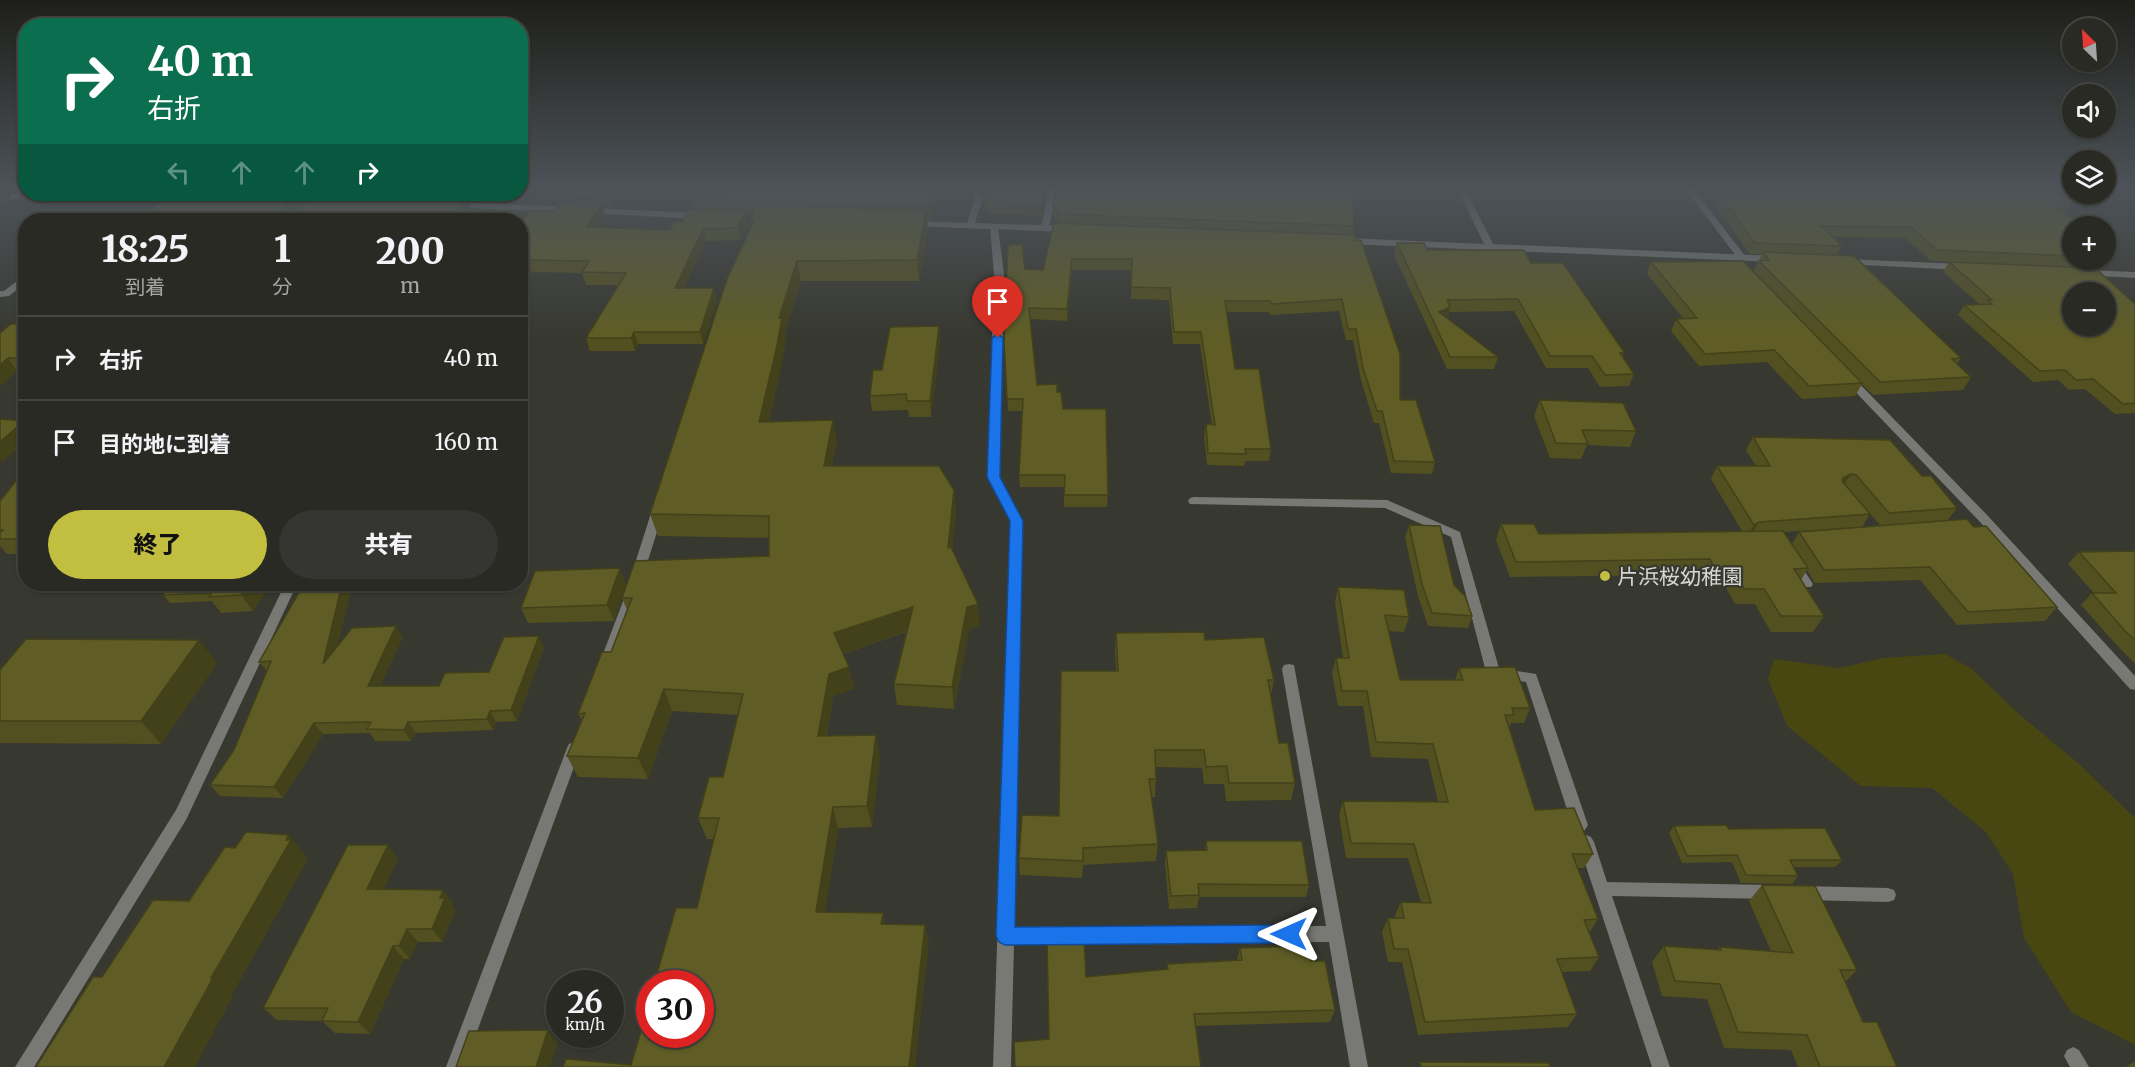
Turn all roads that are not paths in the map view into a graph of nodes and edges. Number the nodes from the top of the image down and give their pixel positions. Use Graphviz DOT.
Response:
graph roads {
  1 [pos="995,238"];
  2 [pos="1485,238"];
  3 [pos="1723,238"];
  4 [pos="1336,240"];
  5 [pos="1490,248"];
  6 [pos="1736,257"];
  7 [pos="1788,260"];
  8 [pos="1834,261"];
  9 [pos="1972,267"];
  10 [pos="1744,272"];
  11 [pos="2073,272"];
  12 [pos="2095,273"];
  13 [pos="2135,275"];
  14 [pos="2105,282"];
  15 [pos="18,283"];
  16 [pos="0,294"];
  17 [pos="1838,367"];
  18 [pos="663,496"];
  19 [pos="1194,501"];
  20 [pos="1785,548"];
  21 [pos="1807,584"];
  22 [pos="288,591"];
  23 [pos="1289,669"];
  24 [pos="599,681"];
  25 [pos="2135,685"];
  26 [pos="579,736"];
  27 [pos="1601,889"];
  28 [pos="1888,895"];
  29 [pos="1336,934"];
  30 [pos="1005,936"];
  31 [pos="24,1067"];
  32 [pos="455,1067"];
  33 [pos="1002,1067"];
  34 [pos="1359,1067"];
  35 [pos="1661,1067"];
  1 -- 30 [label="street"];
  2 -- 5 [label="street"];
  3 -- 6 [label="street"];
  4 -- 5 [label="street"];
  5 -- 6 [label="street"];
  6 -- 7 [label="street"];
  6 -- 10 [label="street"];
  8 -- 9 [label="street"];
  11 -- 12 [label="street"];
  12 -- 13 [label="street"];
  12 -- 14 [label="street"];
  15 -- 16 [label="street"];
  17 -- 25 [label="street"];
  18 -- 24 [label="street"];
  19 -- 27 [label="street"];
  20 -- 21 [label="street"];
  22 -- 31 [label="street"];
  23 -- 29 [label="street"];
  26 -- 32 [label="street"];
  27 -- 28 [label="street"];
  27 -- 35 [label="street"];
  29 -- 30 [label="street"];
  29 -- 34 [label="street"];
  30 -- 33 [label="street"];
}
